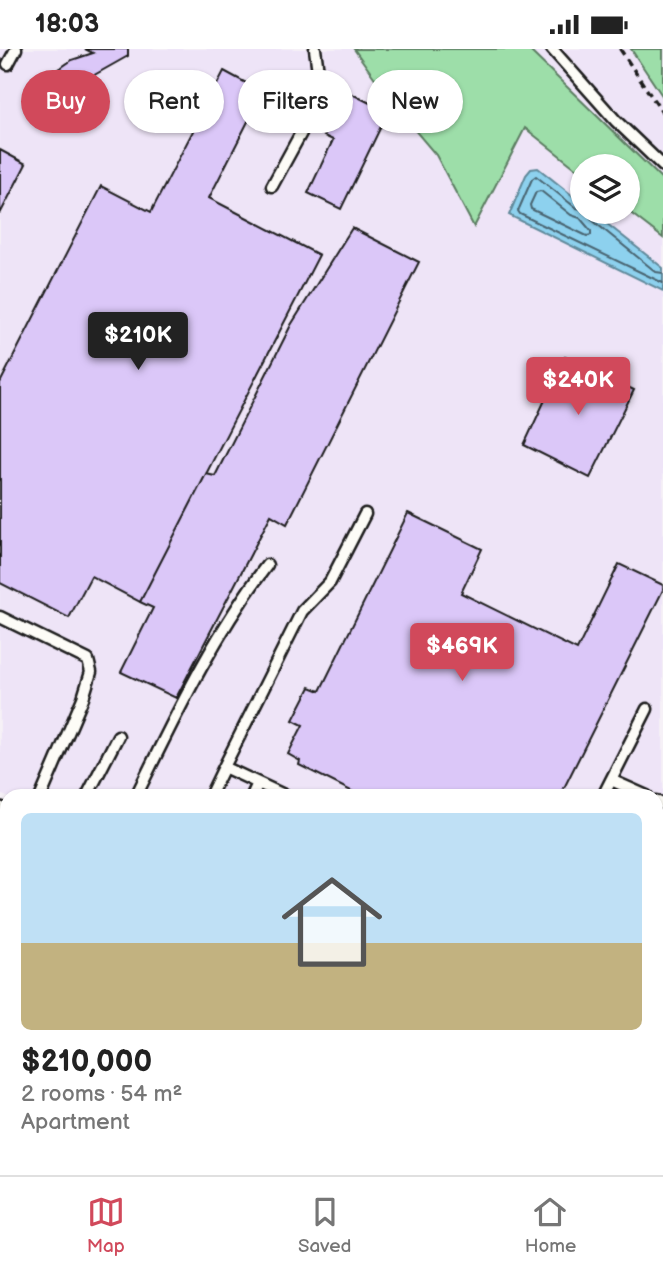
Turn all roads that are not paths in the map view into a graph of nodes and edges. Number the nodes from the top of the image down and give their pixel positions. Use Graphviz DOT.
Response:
graph roads {
  1 [pos="16,49"];
  2 [pos="315,49"];
  3 [pos="552,49"];
  4 [pos="8,64"];
  5 [pos="663,166"];
  6 [pos="272,186"];
  7 [pos="365,514"];
  8 [pos="267,565"];
  9 [pos="0,617"];
  10 [pos="647,709"];
  11 [pos="118,736"];
  12 [pos="224,767"];
  13 [pos="611,780"];
  14 [pos="258,783"];
  15 [pos="44,789"];
  16 [pos="91,789"];
  17 [pos="139,789"];
  18 [pos="213,789"];
  19 [pos="255,789"];
  20 [pos="271,789"];
  21 [pos="606,789"];
  22 [pos="631,789"];
  1 -- 4 [label="lane"];
  2 -- 6 [label="lane"];
  3 -- 5 [label="lane"];
  7 -- 12 [label="lane"];
  8 -- 17 [label="lane"];
  9 -- 15 [label="lane"];
  10 -- 13 [label="lane"];
  11 -- 16 [label="lane"];
  12 -- 14 [label="lane"];
  12 -- 18 [label="lane"];
  13 -- 21 [label="lane"];
  13 -- 22 [label="lane"];
  14 -- 19 [label="lane"];
  14 -- 20 [label="lane"];
}
